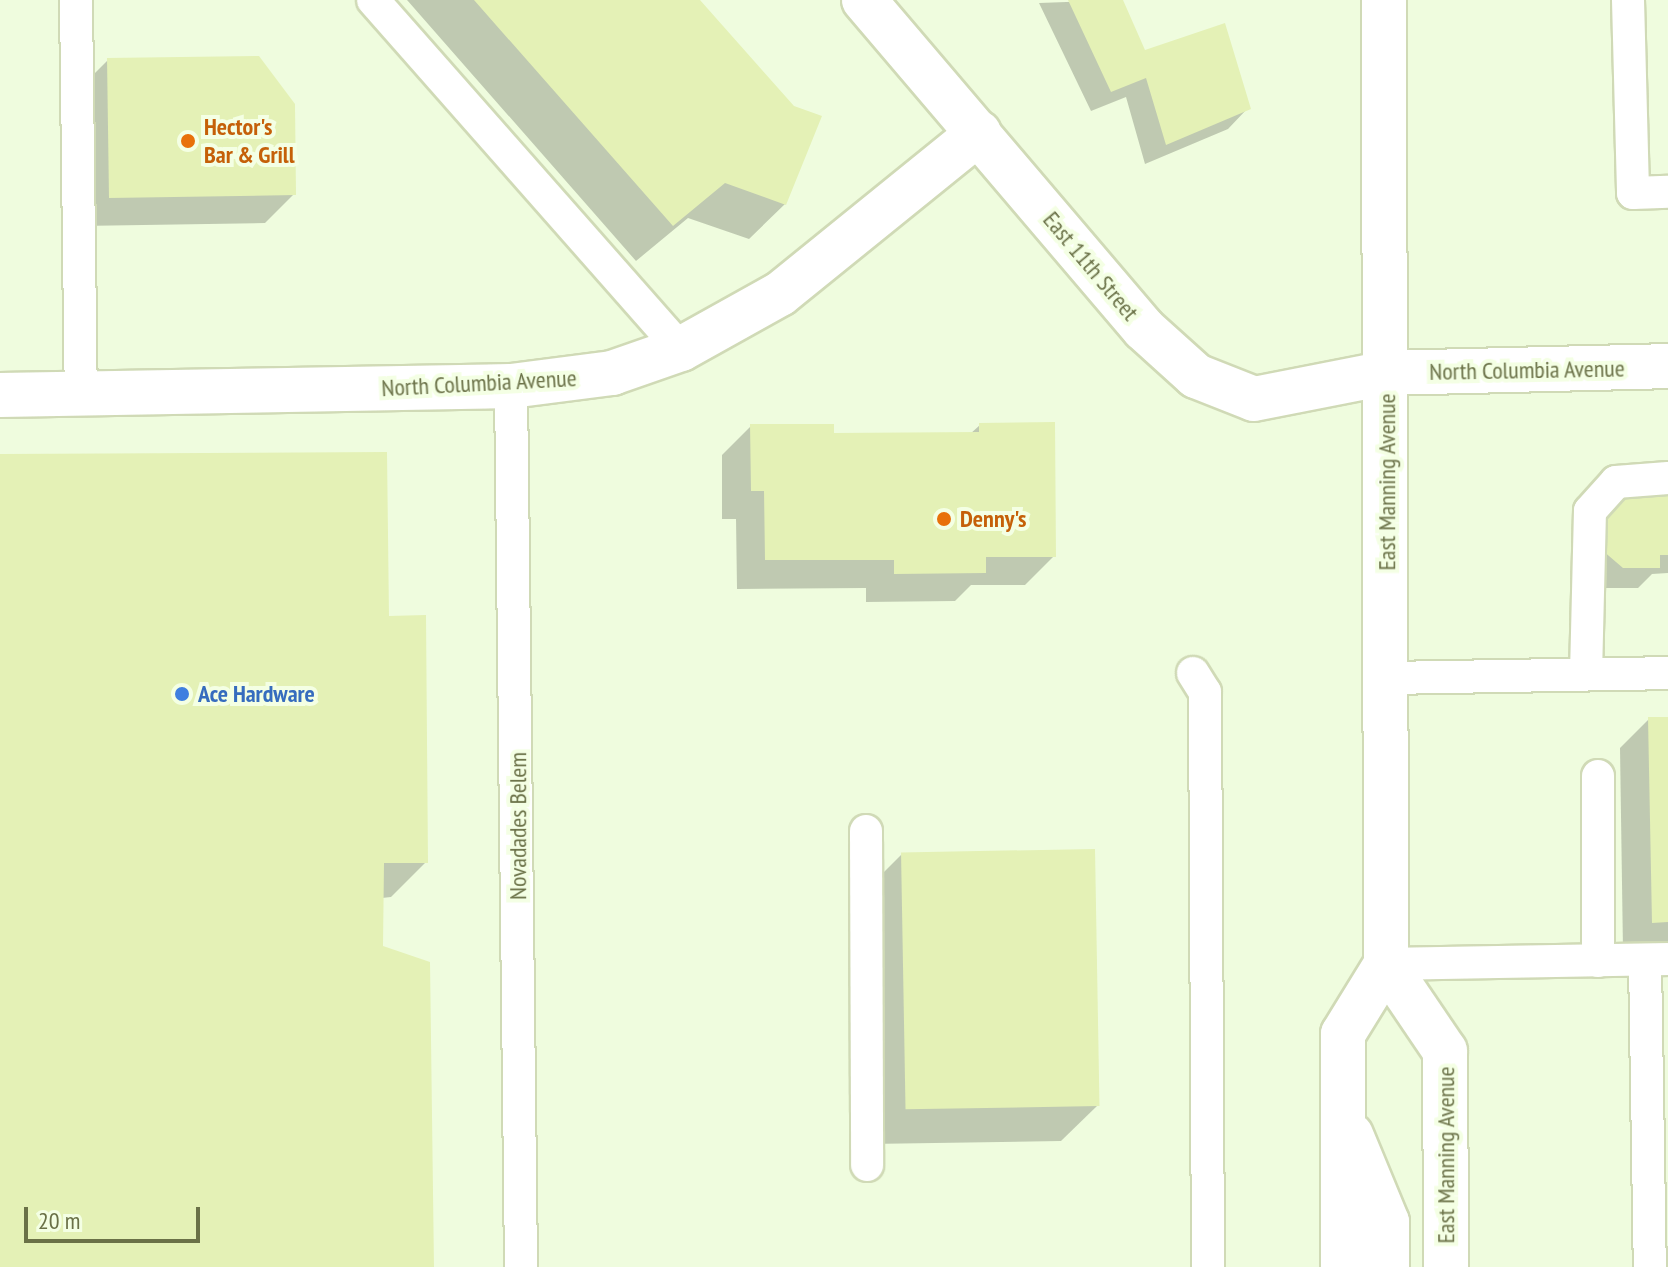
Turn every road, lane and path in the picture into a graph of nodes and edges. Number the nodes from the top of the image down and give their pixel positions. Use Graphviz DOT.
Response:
graph roads {
  1 [pos="76,0"];
  2 [pos="373,0"];
  3 [pos="864,0"];
  4 [pos="1384,0"];
  5 [pos="1628,0"];
  6 [pos="979,133"];
  7 [pos="1668,192"];
  8 [pos="681,349"];
  9 [pos="1668,366"];
  10 [pos="1386,373"];
  11 [pos="511,386"];
  12 [pos="81,394"];
  13 [pos="0,395"];
  14 [pos="1668,478"];
  15 [pos="1193,673"];
  16 [pos="1668,673"];
  17 [pos="1586,674"];
  18 [pos="1388,678"];
  19 [pos="1598,776"];
  20 [pos="866,831"];
  21 [pos="1656,960"];
  22 [pos="1598,961"];
  23 [pos="1386,964"];
  24 [pos="1343,1114"];
  25 [pos="867,1165"];
  26 [pos="521,1267"];
  27 [pos="1208,1267"];
  28 [pos="1343,1267"];
  29 [pos="1387,1267"];
  30 [pos="1446,1267"];
  31 [pos="1650,1267"];
  1 -- 12 [label="lane"];
  2 -- 8 [label="lane"];
  3 -- 6 [label="main road, East 11th Street"];
  4 -- 10 [label="main road, East Manning Avenue"];
  5 -- 7 [label="lane"];
  6 -- 8 [label="main road, North Columbia Avenue"];
  6 -- 10 [label="main road, East 11th Street"];
  8 -- 11 [label="main road, North Columbia Avenue"];
  9 -- 10 [label="main road, North Columbia Avenue"];
  10 -- 18 [label="main road, East Manning Avenue"];
  11 -- 12 [label="main road, North Columbia Avenue"];
  11 -- 26 [label="lane, Novadades Belem"];
  12 -- 13 [label="main road, North Columbia Avenue"];
  14 -- 17 [label="lane"];
  15 -- 27 [label="lane"];
  16 -- 17 [label="lane"];
  17 -- 18 [label="lane"];
  18 -- 23 [label="main road, East Manning Avenue"];
  19 -- 22 [label="lane"];
  20 -- 25 [label="lane"];
  21 -- 22 [label="lane"];
  21 -- 31 [label="lane"];
  22 -- 23 [label="lane"];
  23 -- 24 [label="main road"];
  23 -- 30 [label="main road, East Manning Avenue"];
  24 -- 28 [label="main road"];
  24 -- 29 [label="main road"];
}
